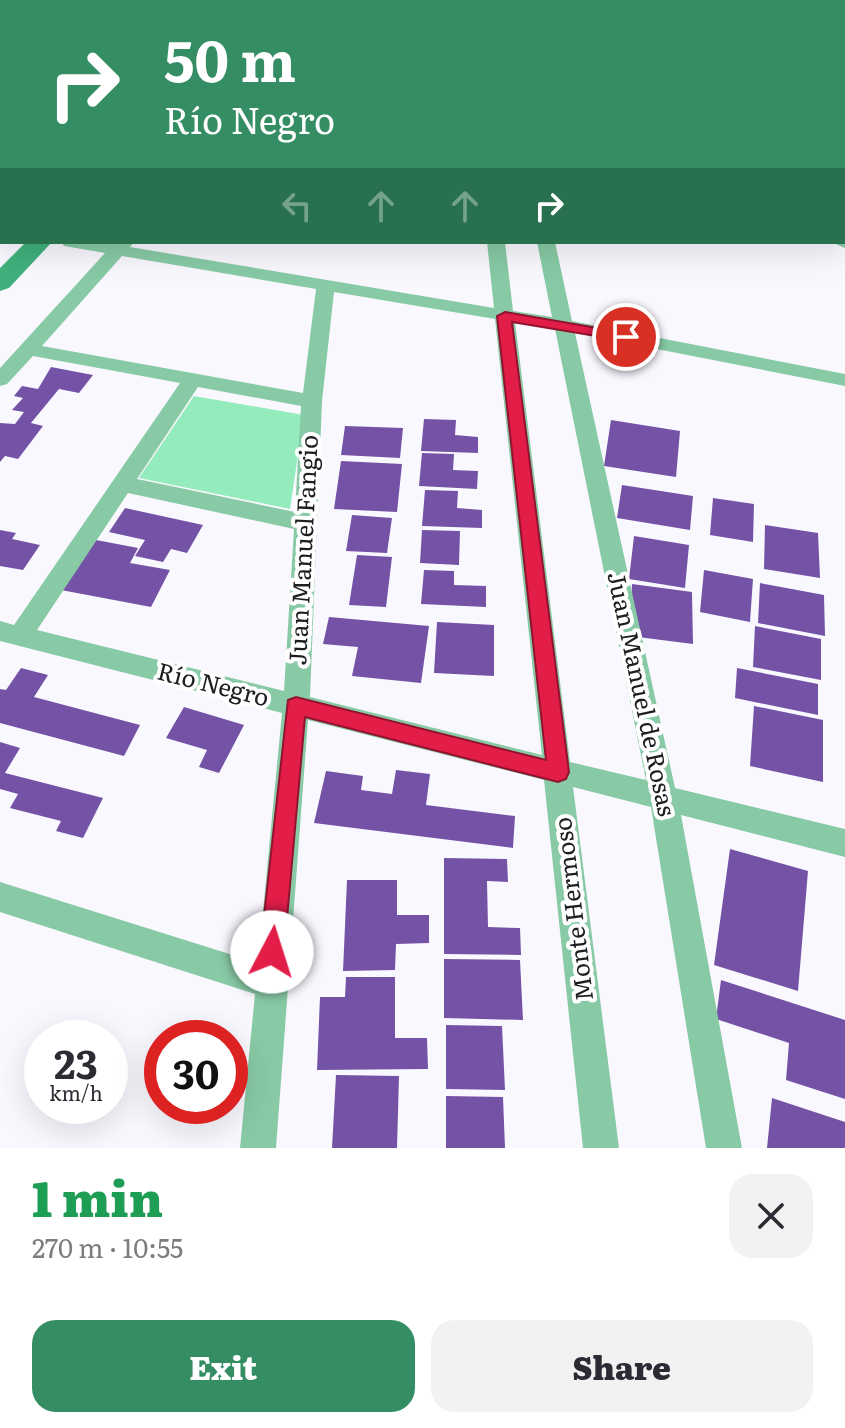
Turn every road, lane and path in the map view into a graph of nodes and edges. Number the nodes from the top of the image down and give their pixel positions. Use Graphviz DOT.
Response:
graph roads {
  1 [pos="38,244"];
  2 [pos="96,244"];
  3 [pos="496,244"];
  4 [pos="546,244"];
  5 [pos="121,246"];
  6 [pos="0,283"];
  7 [pos="325,287"];
  8 [pos="505,316"];
  9 [pos="564,325"];
  10 [pos="27,349"];
  11 [pos="193,379"];
  12 [pos="0,380"];
  13 [pos="845,380"];
  14 [pos="312,401"];
  15 [pos="122,484"];
  16 [pos="306,523"];
  17 [pos="10,634"];
  18 [pos="296,706"];
  19 [pos="558,772"];
  20 [pos="663,796"];
  21 [pos="845,843"];
  22 [pos="0,897"];
  23 [pos="270,983"];
  24 [pos="258,1148"];
  25 [pos="601,1148"];
  26 [pos="724,1148"];
  1 -- 6 [label="main road"];
  2 -- 5 [label="street"];
  3 -- 8 [label="street, Monte Hermoso"];
  4 -- 9 [label="street, Juan Manuel de Rosas"];
  5 -- 7 [label="street"];
  5 -- 10 [label="street"];
  7 -- 8 [label="street"];
  7 -- 14 [label="street, Juan Manuel Fangio"];
  8 -- 9 [label="street"];
  8 -- 19 [label="street, Monte Hermoso"];
  9 -- 13 [label="street"];
  9 -- 20 [label="street, Juan Manuel de Rosas"];
  10 -- 11 [label="street"];
  10 -- 12 [label="street"];
  11 -- 14 [label="street"];
  11 -- 15 [label="street"];
  14 -- 16 [label="street, Juan Manuel Fangio"];
  15 -- 16 [label="street"];
  15 -- 17 [label="street"];
  16 -- 18 [label="street, Juan Manuel Fangio"];
  17 -- 18 [label="street, Río Negro"];
  18 -- 19 [label="street, Río Negro"];
  18 -- 23 [label="street, Juan Manuel Fangio"];
  19 -- 20 [label="street, Río Negro"];
  19 -- 25 [label="street, Monte Hermoso"];
  20 -- 21 [label="street, Río Negro"];
  20 -- 26 [label="street, Juan Manuel de Rosas"];
  22 -- 23 [label="street"];
  23 -- 24 [label="street, Juan Manuel Fangio"];
}
